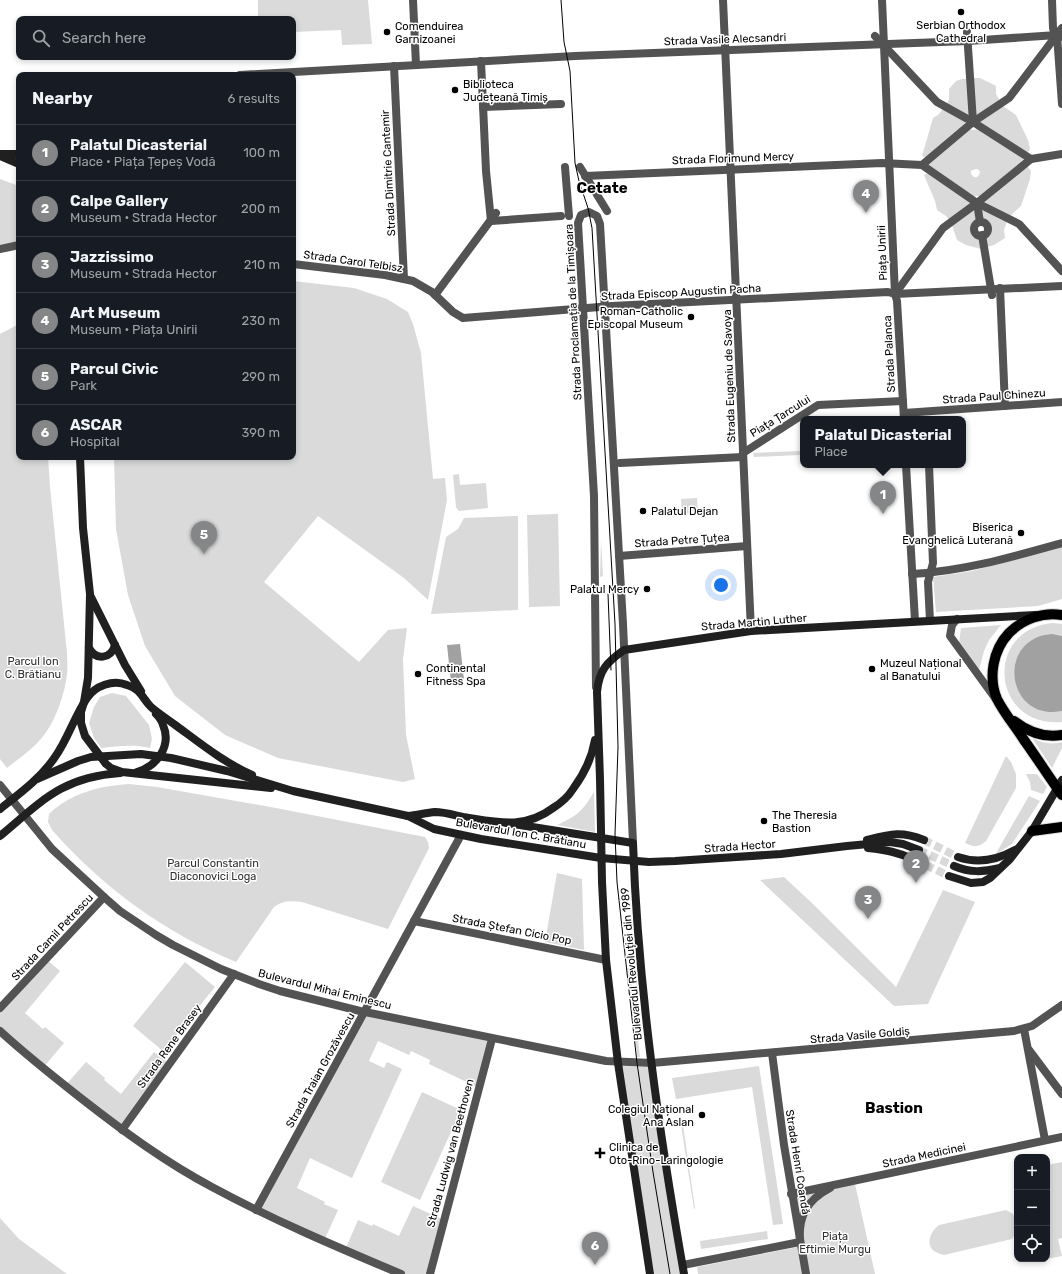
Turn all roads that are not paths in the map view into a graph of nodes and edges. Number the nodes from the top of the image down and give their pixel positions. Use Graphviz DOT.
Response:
graph roads {
  1 [pos="413,0"];
  2 [pos="723,0"];
  3 [pos="882,0"];
  4 [pos="1052,0"];
  5 [pos="967,32"];
  6 [pos="1060,33"];
  7 [pos="875,36"];
  8 [pos="968,41"];
  9 [pos="879,44"];
  10 [pos="725,50"];
  11 [pos="481,61"];
  12 [pos="416,65"];
  13 [pos="394,66"];
  14 [pos="296,73"];
  15 [pos="561,104"];
  16 [pos="1062,104"];
  17 [pos="483,107"];
  18 [pos="972,122"];
  19 [pos="16,154"];
  20 [pos="1062,154"];
  21 [pos="0,155"];
  22 [pos="1031,159"];
  23 [pos="16,163"];
  24 [pos="886,163"];
  25 [pos="922,165"];
  26 [pos="565,167"];
  27 [pos="580,167"];
  28 [pos="730,169"];
  29 [pos="585,176"];
  30 [pos="977,203"];
  31 [pos="607,212"];
  32 [pos="496,213"];
  33 [pos="491,221"];
  34 [pos="16,245"];
  35 [pos="0,249"];
  36 [pos="296,264"];
  37 [pos="1062,271"];
  38 [pos="404,279"];
  39 [pos="1062,286"];
  40 [pos="1000,288"];
  41 [pos="992,292"];
  42 [pos="435,295"];
  43 [pos="896,298"];
  44 [pos="736,300"];
  45 [pos="605,306"];
  46 [pos="583,308"];
  47 [pos="468,318"];
  48 [pos="903,401"];
  49 [pos="1062,402"];
  50 [pos="1005,406"];
  51 [pos="927,415"];
  52 [pos="802,416"];
  53 [pos="904,416"];
  54 [pos="800,417"];
  55 [pos="743,455"];
  56 [pos="80,460"];
  57 [pos="620,463"];
  58 [pos="906,468"];
  59 [pos="929,468"];
  60 [pos="1062,543"];
  61 [pos="747,546"];
  62 [pos="619,556"];
  63 [pos="930,573"];
  64 [pos="912,574"];
  65 [pos="90,594"];
  66 [pos="1062,613"];
  67 [pos="1049,614"];
  68 [pos="957,619"];
  69 [pos="915,621"];
  70 [pos="930,621"];
  71 [pos="751,631"];
  72 [pos="115,645"];
  73 [pos="88,648"];
  74 [pos="624,650"];
  75 [pos="596,692"];
  76 [pos="84,702"];
  77 [pos="150,706"];
  78 [pos="1006,713"];
  79 [pos="598,715"];
  80 [pos="1062,735"];
  81 [pos="100,756"];
  82 [pos="160,756"];
  83 [pos="130,773"];
  84 [pos="36,779"];
  85 [pos="0,785"];
  86 [pos="1060,788"];
  87 [pos="293,791"];
  88 [pos="11,800"];
  89 [pos="0,809"];
  90 [pos="24,815"];
  91 [pos="408,816"];
  92 [pos="507,823"];
  93 [pos="1062,827"];
  94 [pos="1032,831"];
  95 [pos="461,835"];
  96 [pos="0,836"];
  97 [pos="601,839"];
  98 [pos="924,840"];
  99 [pos="633,843"];
  100 [pos="847,846"];
  101 [pos="1019,848"];
  102 [pos="919,850"];
  103 [pos="958,857"];
  104 [pos="601,858"];
  105 [pos="634,860"];
  106 [pos="915,860"];
  107 [pos="954,866"];
  108 [pos="1000,868"];
  109 [pos="949,876"];
  110 [pos="104,897"];
  111 [pos="414,921"];
  112 [pos="606,960"];
  113 [pos="234,974"];
  114 [pos="1062,1005"];
  115 [pos="0,1008"];
  116 [pos="364,1012"];
  117 [pos="1024,1029"];
  118 [pos="0,1031"];
  119 [pos="492,1038"];
  120 [pos="1027,1047"];
  121 [pos="772,1053"];
  122 [pos="618,1063"];
  123 [pos="652,1063"];
  124 [pos="1062,1094"];
  125 [pos="122,1130"];
  126 [pos="1062,1136"];
  127 [pos="1045,1140"];
  128 [pos="844,1183"];
  129 [pos="791,1194"];
  130 [pos="256,1210"];
  131 [pos="800,1242"];
  132 [pos="683,1265"];
  133 [pos="401,1274"];
  134 [pos="430,1274"];
  135 [pos="650,1274"];
  136 [pos="684,1274"];
  137 [pos="806,1274"];
  1 -- 12 [label="street"];
  2 -- 10 [label="street, Strada Eugeniu de Savoya"];
  3 -- 9 [label="street, Piața Unirii"];
  4 -- 6 [label="street"];
  5 -- 8 [label="street"];
  6 -- 8 [label="street"];
  6 -- 16 [label="street"];
  6 -- 18 [label="street"];
  7 -- 9 [label="street"];
  8 -- 9 [label="street"];
  8 -- 18 [label="street"];
  9 -- 10 [label="street, Strada Vasile Alecsandri"];
  9 -- 18 [label="street"];
  9 -- 24 [label="street, Piața Unirii"];
  10 -- 11 [label="street, Strada Vasile Alecsandri"];
  10 -- 28 [label="street, Strada Eugeniu de Savoya"];
  11 -- 12 [label="street, Strada Vasile Alecsandri"];
  11 -- 17 [label="street"];
  12 -- 13 [label="street, Strada Vasile Alecsandri"];
  13 -- 14 [label="street, Strada Vasile Alecsandri"];
  13 -- 38 [label="street, Strada Dimitrie Cantemir"];
  15 -- 17 [label="street"];
  17 -- 33 [label="street"];
  18 -- 22 [label="street"];
  18 -- 25 [label="street"];
  19 -- 21 [label="main road"];
  20 -- 22 [label="street"];
  21 -- 23 [label="main road"];
  22 -- 30 [label="street, Piața Unirii"];
  24 -- 25 [label="street"];
  24 -- 28 [label="street, Strada Florimund Mercy"];
  24 -- 43 [label="street, Piața Unirii"];
  25 -- 30 [label="street"];
  26 -- 33 [label="street"];
  27 -- 29 [label="street"];
  28 -- 29 [label="street, Strada Florimund Mercy"];
  28 -- 44 [label="street, Strada Eugeniu de Savoya"];
  29 -- 31 [label="street"];
  30 -- 37 [label="street"];
  30 -- 41 [label="street"];
  30 -- 43 [label="street, Piața Unirii"];
  32 -- 33 [label="street"];
  33 -- 42 [label="street"];
  34 -- 35 [label="street"];
  36 -- 38 [label="street, Strada Carol Telbisz"];
  38 -- 42 [label="street, Strada Carol Telbisz"];
  39 -- 40 [label="street, Piața Unirii"];
  40 -- 41 [label="street, Piața Unirii"];
  40 -- 50 [label="street"];
  41 -- 43 [label="street, Piața Unirii"];
  42 -- 47 [label="street, Strada Carol Telbisz"];
  43 -- 44 [label="street, Strada Episcop Augustin Pacha"];
  43 -- 48 [label="street, Strada Palanca"];
  44 -- 45 [label="street, Strada Episcop Augustin Pacha"];
  44 -- 55 [label="street, Strada Eugeniu de Savoya"];
  45 -- 46 [label="street, Strada Episcop Augustin Pacha"];
  45 -- 46 [label="street, Strada Proclamația de la Timișoara"];
  45 -- 62 [label="street, Strada Proclamația de la Timișoara"];
  46 -- 47 [label="street, Strada Episcop Augustin Pacha"];
  46 -- 75 [label="street, Strada Proclamația de la Timișoara"];
  48 -- 52 [label="street, Piața Țarcului"];
  48 -- 53 [label="street, Strada Palanca"];
  49 -- 50 [label="street, Strada Paul Chinezu"];
  50 -- 51 [label="street, Strada Paul Chinezu"];
  51 -- 53 [label="street, Strada Paul Chinezu"];
  54 -- 55 [label="street, Piața Țarcului"];
  55 -- 57 [label="street"];
  55 -- 61 [label="street, Strada Eugeniu de Savoya"];
  56 -- 65 [label="main road, Bulevardul Ion C. Brătianu"];
  58 -- 64 [label="street"];
  59 -- 63 [label="street"];
  60 -- 63 [label="street"];
  61 -- 62 [label="street, Strada Petre Țuțea"];
  61 -- 71 [label="street, Strada Eugeniu de Savoya"];
  62 -- 74 [label="street, Strada Proclamația de la Timișoara"];
  63 -- 64 [label="street"];
  63 -- 70 [label="street"];
  64 -- 69 [label="street"];
  65 -- 72 [label="main road, Bulevardul Ion C. Brătianu"];
  65 -- 73 [label="main road, Bulevardul Ion C. Brătianu"];
  66 -- 67 [label="main road"];
  67 -- 68 [label="main road, Strada Martin Luther"];
  67 -- 78 [label="main road"];
  68 -- 70 [label="main road, Strada Martin Luther"];
  68 -- 78 [label="street"];
  69 -- 70 [label="main road, Strada Martin Luther"];
  69 -- 71 [label="main road, Strada Martin Luther"];
  71 -- 74 [label="main road, Strada Martin Luther"];
  72 -- 73 [label="main road"];
  72 -- 77 [label="main road, Bulevardul Ion C. Brătianu"];
  73 -- 76 [label="main road, Bulevardul Ion C. Brătianu"];
  74 -- 75 [label="main road"];
  74 -- 99 [label="street, Bulevardul Revoluției din 1989"];
  75 -- 79 [label="main road, Bulevardul Revoluției din 1989"];
  76 -- 77 [label="main road"];
  76 -- 81 [label="main road, Bulevardul Ion C. Brătianu"];
  76 -- 84 [label="main road, Bulevardul Ion C. Brătianu"];
  77 -- 82 [label="main road, Bulevardul Ion C. Brătianu"];
  77 -- 87 [label="main road, Bulevardul Ion C. Brătianu"];
  78 -- 80 [label="main road"];
  78 -- 86 [label="main road"];
  79 -- 92 [label="main road, Bulevardul Ion C. Brătianu"];
  79 -- 97 [label="main road, Bulevardul Revoluției din 1989"];
  81 -- 82 [label="main road, Bulevardul Ion C. Brătianu"];
  81 -- 83 [label="main road, Bulevardul Ion C. Brătianu"];
  81 -- 84 [label="main road, Bulevardul Ion C. Brătianu"];
  82 -- 83 [label="main road, Bulevardul Ion C. Brătianu"];
  82 -- 87 [label="main road, Bulevardul Ion C. Brătianu"];
  83 -- 87 [label="main road, Bulevardul Ion C. Brătianu"];
  83 -- 90 [label="main road, Bulevardul Ion C. Brătianu"];
  84 -- 88 [label="main road, Bulevardul Ion C. Brătianu"];
  85 -- 88 [label="street, Bulevardul Mihai Eminescu"];
  86 -- 94 [label="main road"];
  87 -- 91 [label="main road, Bulevardul Ion C. Brătianu"];
  88 -- 89 [label="main road, Bulevardul Ion C. Brătianu"];
  88 -- 90 [label="street, Bulevardul Mihai Eminescu"];
  90 -- 96 [label="main road, Bulevardul Ion C. Brătianu"];
  90 -- 110 [label="street, Bulevardul Mihai Eminescu"];
  91 -- 92 [label="main road, Bulevardul Ion C. Brătianu"];
  91 -- 95 [label="main road, Bulevardul Ion C. Brătianu"];
  92 -- 97 [label="main road, Bulevardul Ion C. Brătianu"];
  93 -- 94 [label="main road"];
  94 -- 101 [label="main road"];
  95 -- 104 [label="main road, Bulevardul Ion C. Brătianu"];
  95 -- 111 [label="street, Strada Traian Grozăvescu"];
  97 -- 99 [label="main road, Bulevardul Ion C. Brătianu"];
  97 -- 104 [label="main road, Bulevardul Revoluției din 1989"];
  98 -- 100 [label="main road, Strada Hector"];
  99 -- 105 [label="main road, Bulevardul Revoluției din 1989"];
  100 -- 102 [label="main road, Strada Hector"];
  100 -- 105 [label="main road, Strada Hector"];
  100 -- 106 [label="main road, Strada Hector"];
  101 -- 103 [label="main road"];
  101 -- 108 [label="main road"];
  104 -- 105 [label="main road, Bulevardul Ion C. Brătianu"];
  104 -- 112 [label="main road, Bulevardul Revoluției din 1989"];
  105 -- 123 [label="main road, Bulevardul Revoluției din 1989"];
  107 -- 108 [label="main road"];
  108 -- 109 [label="main road"];
  110 -- 113 [label="street, Bulevardul Mihai Eminescu"];
  110 -- 115 [label="street, Strada Camil Petrescu"];
  111 -- 112 [label="street, Strada Ștefan Cicio Pop"];
  111 -- 116 [label="street, Strada Traian Grozăvescu"];
  112 -- 122 [label="main road, Bulevardul Revoluției din 1989"];
  113 -- 116 [label="street, Bulevardul Mihai Eminescu"];
  113 -- 125 [label="street, Strada Rene Brasey"];
  114 -- 117 [label="street, Strada Vasile Goldiș"];
  116 -- 119 [label="street, Bulevardul Mihai Eminescu"];
  116 -- 130 [label="street, Strada Traian Grozăvescu"];
  117 -- 120 [label="street"];
  117 -- 121 [label="street, Strada Vasile Goldiș"];
  118 -- 125 [label="street"];
  119 -- 122 [label="street, Bulevardul Mihai Eminescu"];
  119 -- 134 [label="street, Strada Ludwig van Beethoven"];
  120 -- 124 [label="street"];
  120 -- 127 [label="street"];
  121 -- 123 [label="street, Strada Vasile Goldiș"];
  121 -- 129 [label="street, Strada Henri Coandă"];
  122 -- 123 [label="street, Bulevardul Mihai Eminescu"];
  122 -- 135 [label="main road, Bulevardul Revoluției din 1989"];
  123 -- 132 [label="main road, Bulevardul Revoluției din 1989"];
  125 -- 130 [label="street"];
  126 -- 127 [label="street, Strada Medicinei"];
  127 -- 128 [label="street, Strada Medicinei"];
  128 -- 129 [label="street, Strada Medicinei"];
  128 -- 131 [label="street"];
  129 -- 131 [label="street, Strada Henri Coandă"];
  130 -- 133 [label="street"];
  131 -- 132 [label="street"];
  131 -- 137 [label="street, Strada Henri Coandă"];
  132 -- 136 [label="main road, Bulevardul Revoluției din 1989"];
}
